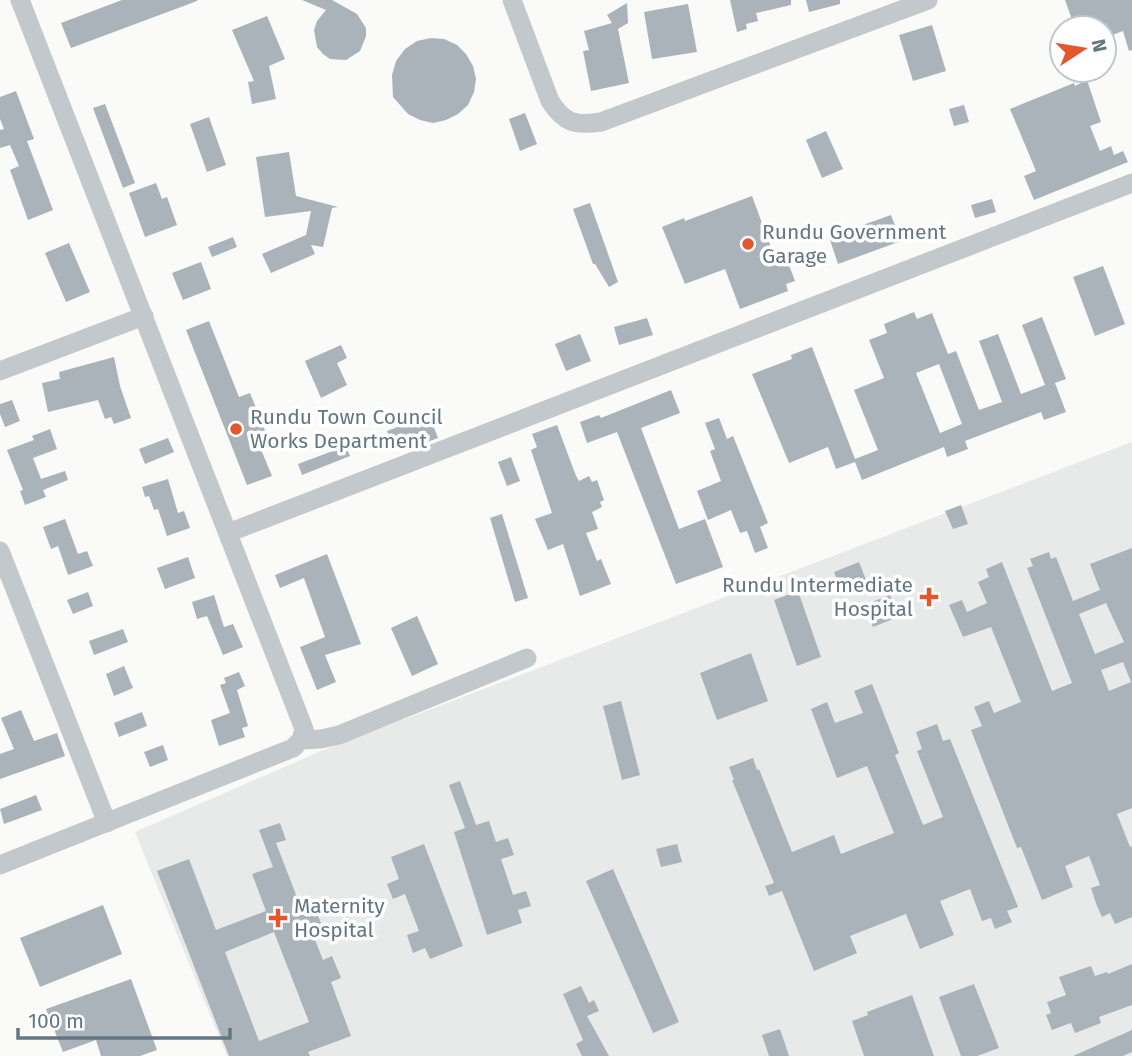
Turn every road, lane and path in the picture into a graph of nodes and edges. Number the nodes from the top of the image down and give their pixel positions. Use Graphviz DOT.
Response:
graph roads {
  1 [pos="20,0"];
  2 [pos="512,0"];
  3 [pos="928,0"];
  4 [pos="1132,183"];
  5 [pos="144,316"];
  6 [pos="0,371"];
  7 [pos="229,533"];
  8 [pos="0,551"];
  9 [pos="527,658"];
  10 [pos="301,740"];
  11 [pos="107,823"];
  12 [pos="0,865"];
  1 -- 5 [label="street"];
  2 -- 3 [label="street"];
  4 -- 7 [label="street"];
  5 -- 6 [label="street"];
  5 -- 7 [label="street"];
  7 -- 10 [label="street"];
  8 -- 11 [label="street"];
  9 -- 10 [label="street"];
  10 -- 11 [label="street"];
  11 -- 12 [label="street"];
}
